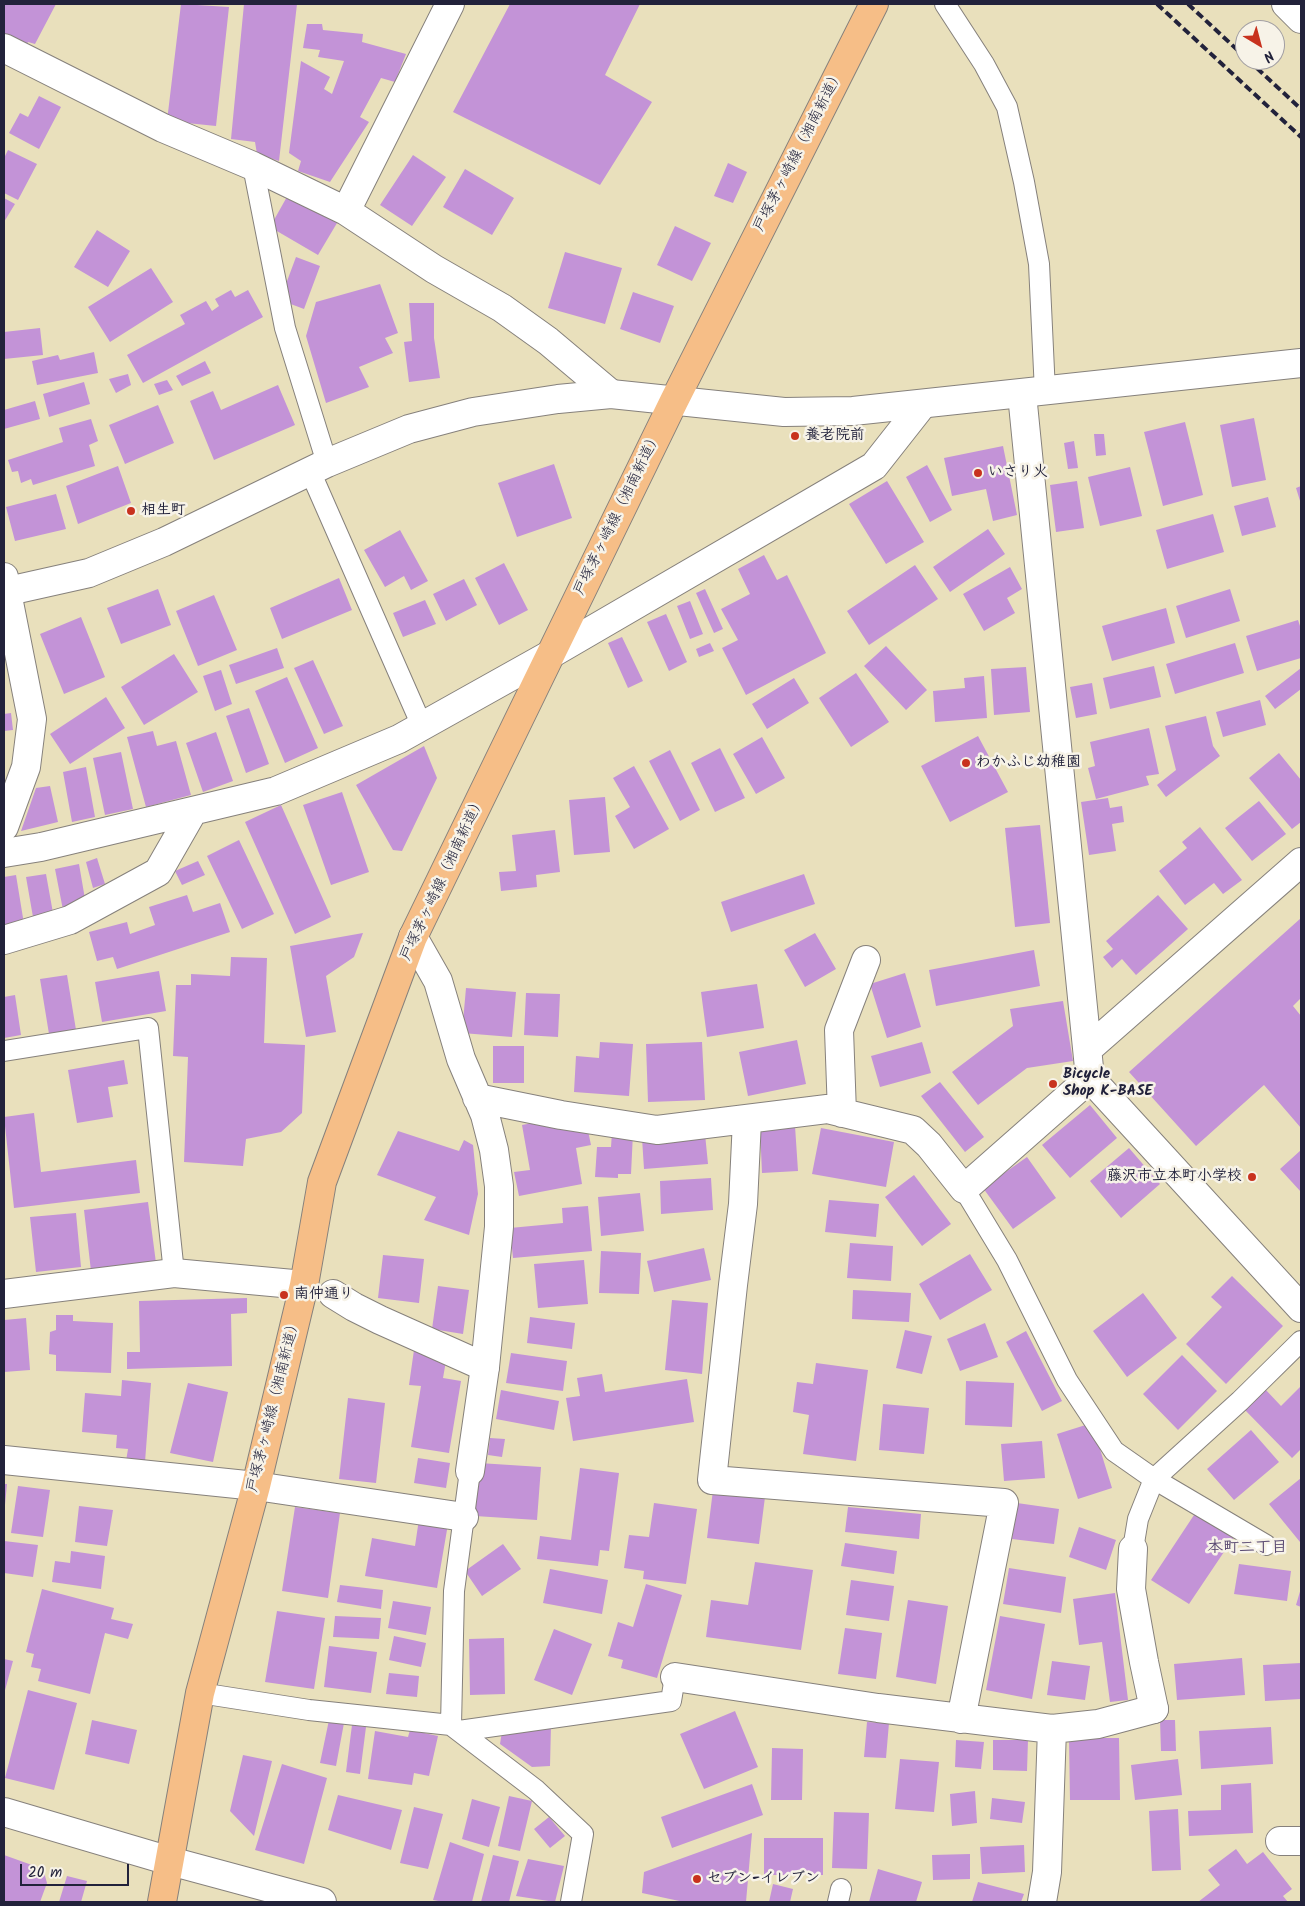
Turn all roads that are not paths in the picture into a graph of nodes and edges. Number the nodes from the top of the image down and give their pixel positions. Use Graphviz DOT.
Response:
graph roads {
  1 [pos="450,4"];
  2 [pos="874,4"];
  3 [pos="945,4"];
  4 [pos="1286,4"];
  5 [pos="1301,19"];
  6 [pos="4,48"];
  7 [pos="253,166"];
  8 [pos="346,211"];
  9 [pos="1301,362"];
  10 [pos="1034,393"];
  11 [pos="611,394"];
  12 [pos="674,401"];
  13 [pos="922,405"];
  14 [pos="318,467"];
  15 [pos="5,587"];
  16 [pos="551,654"];
  17 [pos="422,726"];
  18 [pos="193,810"];
  19 [pos="4,827"];
  20 [pos="4,853"];
  21 [pos="1301,862"];
  22 [pos="413,937"];
  23 [pos="4,940"];
  24 [pos="866,960"];
  25 [pos="1088,1049"];
  26 [pos="4,1052"];
  27 [pos="1090,1078"];
  28 [pos="477,1098"];
  29 [pos="842,1113"];
  30 [pos="747,1120"];
  31 [pos="964,1189"];
  32 [pos="174,1273"];
  33 [pos="304,1285"];
  34 [pos="4,1294"];
  35 [pos="334,1294"];
  36 [pos="1301,1308"];
  37 [pos="1301,1341"];
  38 [pos="486,1367"];
  39 [pos="4,1460"];
  40 [pos="470,1471"];
  41 [pos="1154,1479"];
  42 [pos="256,1486"];
  43 [pos="464,1517"];
  44 [pos="1266,1545"];
  45 [pos="1132,1549"];
  46 [pos="675,1677"];
  47 [pos="200,1693"];
  48 [pos="962,1719"];
  49 [pos="455,1728"];
  50 [pos="1052,1729"];
  51 [pos="4,1812"];
  52 [pos="170,1861"];
  53 [pos="162,1902"];
  54 [pos="322,1902"];
  55 [pos="571,1902"];
  56 [pos="1042,1902"];
  1 -- 8 [label="street"];
  2 -- 12 [label="main road, 戸塚茅ヶ崎線（湘南新道）"];
  3 -- 10 [label="lane"];
  4 -- 5 [label="street"];
  6 -- 7 [label="street"];
  7 -- 8 [label="street"];
  7 -- 14 [label="lane"];
  8 -- 11 [label="street"];
  9 -- 10 [label="street"];
  10 -- 13 [label="street"];
  10 -- 25 [label="street"];
  11 -- 12 [label="street"];
  11 -- 14 [label="street"];
  12 -- 13 [label="street"];
  12 -- 16 [label="main road, 戸塚茅ヶ崎線（湘南新道）"];
  13 -- 16 [label="street"];
  14 -- 15 [label="street"];
  14 -- 17 [label="lane"];
  15 -- 19 [label="street"];
  16 -- 17 [label="street"];
  16 -- 22 [label="main road, 戸塚茅ヶ崎線（湘南新道）"];
  17 -- 18 [label="street"];
  18 -- 20 [label="street"];
  18 -- 23 [label="street"];
  21 -- 25 [label="street"];
  22 -- 28 [label="street"];
  22 -- 33 [label="main road, 戸塚茅ヶ崎線（湘南新道）"];
  24 -- 29 [label="street"];
  25 -- 27 [label="street"];
  26 -- 32 [label="lane"];
  27 -- 31 [label="street"];
  27 -- 36 [label="street"];
  28 -- 30 [label="street"];
  28 -- 38 [label="street"];
  29 -- 30 [label="street"];
  29 -- 31 [label="street"];
  30 -- 48 [label="street"];
  31 -- 41 [label="lane"];
  32 -- 33 [label="street"];
  32 -- 34 [label="street"];
  33 -- 42 [label="main road, 戸塚茅ヶ崎線（湘南新道）"];
  35 -- 38 [label="street"];
  37 -- 41 [label="lane"];
  38 -- 40 [label="street"];
  39 -- 42 [label="street"];
  40 -- 43 [label="lane"];
  41 -- 44 [label="lane"];
  41 -- 45 [label="lane"];
  42 -- 43 [label="street"];
  42 -- 47 [label="main road, 戸塚茅ヶ崎線（湘南新道）"];
  43 -- 49 [label="lane"];
  45 -- 50 [label="street"];
  46 -- 48 [label="street"];
  46 -- 49 [label="lane"];
  47 -- 49 [label="lane"];
  47 -- 52 [label="main road, 戸塚茅ヶ崎線（湘南新道）"];
  48 -- 50 [label="street"];
  49 -- 55 [label="lane"];
  50 -- 56 [label="street"];
  51 -- 52 [label="street"];
  52 -- 53 [label="main road, 戸塚茅ヶ崎線（湘南新道）"];
  52 -- 54 [label="street"];
}
